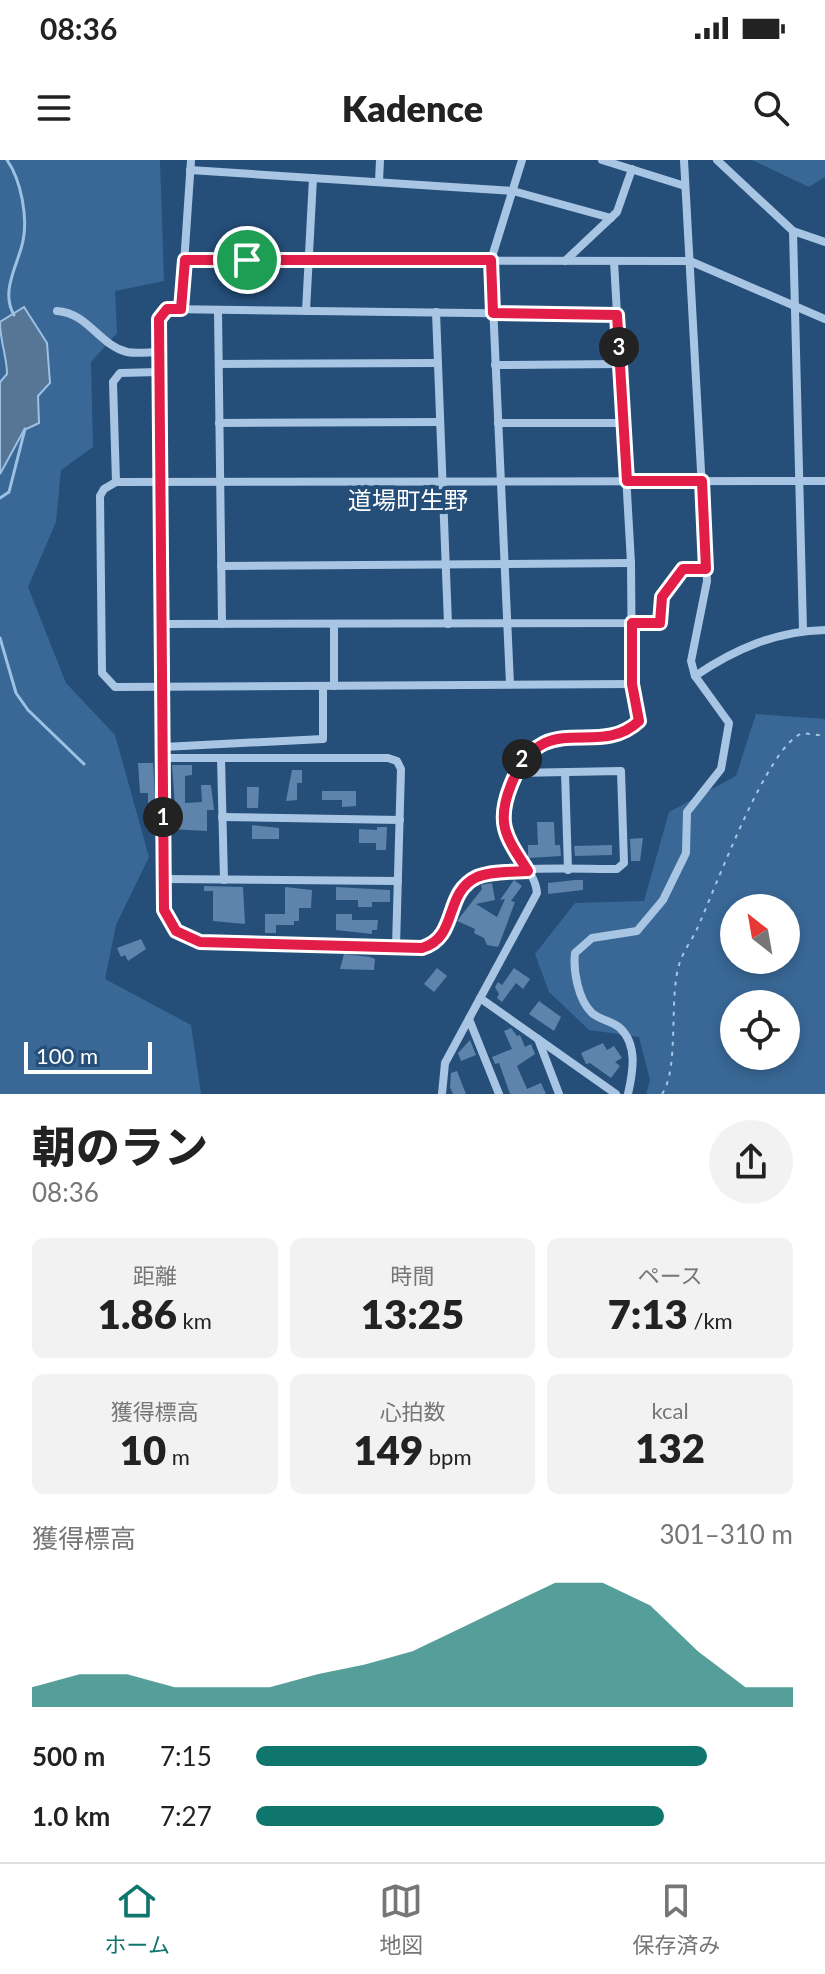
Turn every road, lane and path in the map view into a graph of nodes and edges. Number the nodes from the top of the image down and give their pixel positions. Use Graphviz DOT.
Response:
graph roads {
  1 [pos="380,160"];
  2 [pos="522,160"];
  3 [pos="602,160"];
  4 [pos="684,160"];
  5 [pos="717,160"];
  6 [pos="190,165"];
  7 [pos="632,169"];
  8 [pos="313,178"];
  9 [pos="379,182"];
  10 [pos="685,186"];
  11 [pos="513,191"];
  12 [pos="611,218"];
  13 [pos="793,231"];
  14 [pos="825,242"];
  15 [pos="185,260"];
  16 [pos="309,260"];
  17 [pos="491,260"];
  18 [pos="565,261"];
  19 [pos="614,261"];
  20 [pos="690,261"];
  21 [pos="795,305"];
  22 [pos="181,309"];
  23 [pos="218,310"];
  24 [pos="57,311"];
  25 [pos="306,311"];
  26 [pos="436,312"];
  27 [pos="493,313"];
  28 [pos="617,315"];
  29 [pos="825,319"];
  30 [pos="159,352"];
  31 [pos="438,363"];
  32 [pos="219,364"];
  33 [pos="620,364"];
  34 [pos="495,365"];
  35 [pos="159,372"];
  36 [pos="440,422"];
  37 [pos="219,423"];
  38 [pos="498,423"];
  39 [pos="624,423"];
  40 [pos="627,481"];
  41 [pos="702,481"];
  42 [pos="799,481"];
  43 [pos="825,481"];
  44 [pos="116,482"];
  45 [pos="160,482"];
  46 [pos="220,482"];
  47 [pos="442,482"];
  48 [pos="501,482"];
  49 [pos="631,563"];
  50 [pos="446,564"];
  51 [pos="504,564"];
  52 [pos="221,566"];
  53 [pos="706,569"];
  54 [pos="507,623"];
  55 [pos="632,623"];
  56 [pos="162,624"];
  57 [pos="222,624"];
  58 [pos="334,624"];
  59 [pos="448,624"];
  60 [pos="803,630"];
  61 [pos="825,630"];
  62 [pos="695,676"];
  63 [pos="510,684"];
  64 [pos="632,684"];
  65 [pos="323,686"];
  66 [pos="334,686"];
  67 [pos="162,687"];
  68 [pos="825,736"];
  69 [pos="163,747"];
  70 [pos="163,758"];
  71 [pos="221,758"];
  72 [pos="565,772"];
  73 [pos="515,773"];
  74 [pos="222,817"];
  75 [pos="400,820"];
  76 [pos="568,870"];
  77 [pos="528,871"];
  78 [pos="164,879"];
  79 [pos="224,880"];
  80 [pos="398,881"];
  81 [pos="396,946"];
  82 [pos="480,998"];
  83 [pos="469,1019"];
  84 [pos="538,1039"];
  85 [pos="442,1094"];
  86 [pos="499,1094"];
  87 [pos="559,1094"];
  88 [pos="616,1094"];
  89 [pos="628,1094"];
  90 [pos="662,1094"];
  1 -- 9 [label="street"];
  2 -- 11 [label="street"];
  3 -- 7 [label="street"];
  4 -- 10 [label="street"];
  5 -- 13 [label="street"];
  6 -- 8 [label="street"];
  6 -- 15 [label="street"];
  7 -- 10 [label="street"];
  7 -- 12 [label="street"];
  8 -- 9 [label="street"];
  8 -- 16 [label="street"];
  9 -- 11 [label="street"];
  10 -- 20 [label="street"];
  11 -- 12 [label="street"];
  11 -- 17 [label="street"];
  12 -- 18 [label="street"];
  13 -- 14 [label="street"];
  13 -- 21 [label="street"];
  15 -- 16 [label="street"];
  15 -- 22 [label="street"];
  16 -- 17 [label="street"];
  16 -- 25 [label="street"];
  17 -- 18 [label="street"];
  17 -- 27 [label="street"];
  18 -- 19 [label="street"];
  19 -- 20 [label="street"];
  19 -- 28 [label="street"];
  20 -- 21 [label="street"];
  20 -- 41 [label="street"];
  21 -- 29 [label="street"];
  21 -- 42 [label="street"];
  22 -- 23 [label="street"];
  22 -- 30 [label="street"];
  23 -- 25 [label="street"];
  23 -- 32 [label="street"];
  24 -- 30 [label="street"];
  25 -- 26 [label="street"];
  26 -- 27 [label="street"];
  26 -- 31 [label="street"];
  27 -- 28 [label="street"];
  27 -- 34 [label="street"];
  28 -- 33 [label="street"];
  30 -- 35 [label="street"];
  31 -- 32 [label="street"];
  31 -- 36 [label="street"];
  32 -- 37 [label="street"];
  33 -- 34 [label="street"];
  33 -- 39 [label="street"];
  34 -- 38 [label="street"];
  35 -- 44 [label="street"];
  35 -- 45 [label="street"];
  36 -- 37 [label="street"];
  36 -- 47 [label="street"];
  37 -- 46 [label="street"];
  38 -- 39 [label="street"];
  38 -- 48 [label="street"];
  39 -- 40 [label="street"];
  40 -- 41 [label="street"];
  40 -- 48 [label="street"];
  40 -- 49 [label="street"];
  41 -- 42 [label="street"];
  41 -- 53 [label="street"];
  42 -- 43 [label="street"];
  42 -- 60 [label="street"];
  44 -- 45 [label="street"];
  44 -- 67 [label="street"];
  45 -- 46 [label="street"];
  45 -- 56 [label="street"];
  46 -- 47 [label="street"];
  46 -- 52 [label="street"];
  47 -- 48 [label="street"];
  47 -- 50 [label="street"];
  48 -- 51 [label="street"];
  49 -- 51 [label="street"];
  49 -- 55 [label="street"];
  50 -- 51 [label="street"];
  50 -- 52 [label="street"];
  50 -- 59 [label="street"];
  51 -- 54 [label="street"];
  52 -- 57 [label="street"];
  53 -- 55 [label="street"];
  53 -- 62 [label="street"];
  54 -- 55 [label="street"];
  54 -- 59 [label="street"];
  54 -- 63 [label="street"];
  55 -- 64 [label="street"];
  56 -- 57 [label="street"];
  56 -- 67 [label="street"];
  57 -- 58 [label="street"];
  58 -- 59 [label="street"];
  58 -- 66 [label="street"];
  60 -- 61 [label="street"];
  60 -- 62 [label="street"];
  62 -- 89 [label="street"];
  63 -- 64 [label="street"];
  63 -- 66 [label="street"];
  64 -- 73 [label="street"];
  65 -- 66 [label="street"];
  65 -- 67 [label="street"];
  65 -- 69 [label="street"];
  67 -- 69 [label="street"];
  68 -- 90 [label="path"];
  69 -- 70 [label="street"];
  70 -- 71 [label="street"];
  70 -- 78 [label="street"];
  71 -- 74 [label="street"];
  71 -- 75 [label="street"];
  72 -- 73 [label="street"];
  72 -- 76 [label="street"];
  72 -- 76 [label="street"];
  73 -- 77 [label="street"];
  74 -- 75 [label="street"];
  74 -- 79 [label="street"];
  75 -- 80 [label="street"];
  76 -- 77 [label="street"];
  77 -- 81 [label="street"];
  77 -- 82 [label="street"];
  78 -- 79 [label="street"];
  78 -- 81 [label="street"];
  79 -- 80 [label="street"];
  80 -- 81 [label="street"];
  82 -- 83 [label="street"];
  82 -- 84 [label="street"];
  83 -- 85 [label="street"];
  83 -- 86 [label="street"];
  84 -- 87 [label="street"];
  84 -- 88 [label="street"];
}
